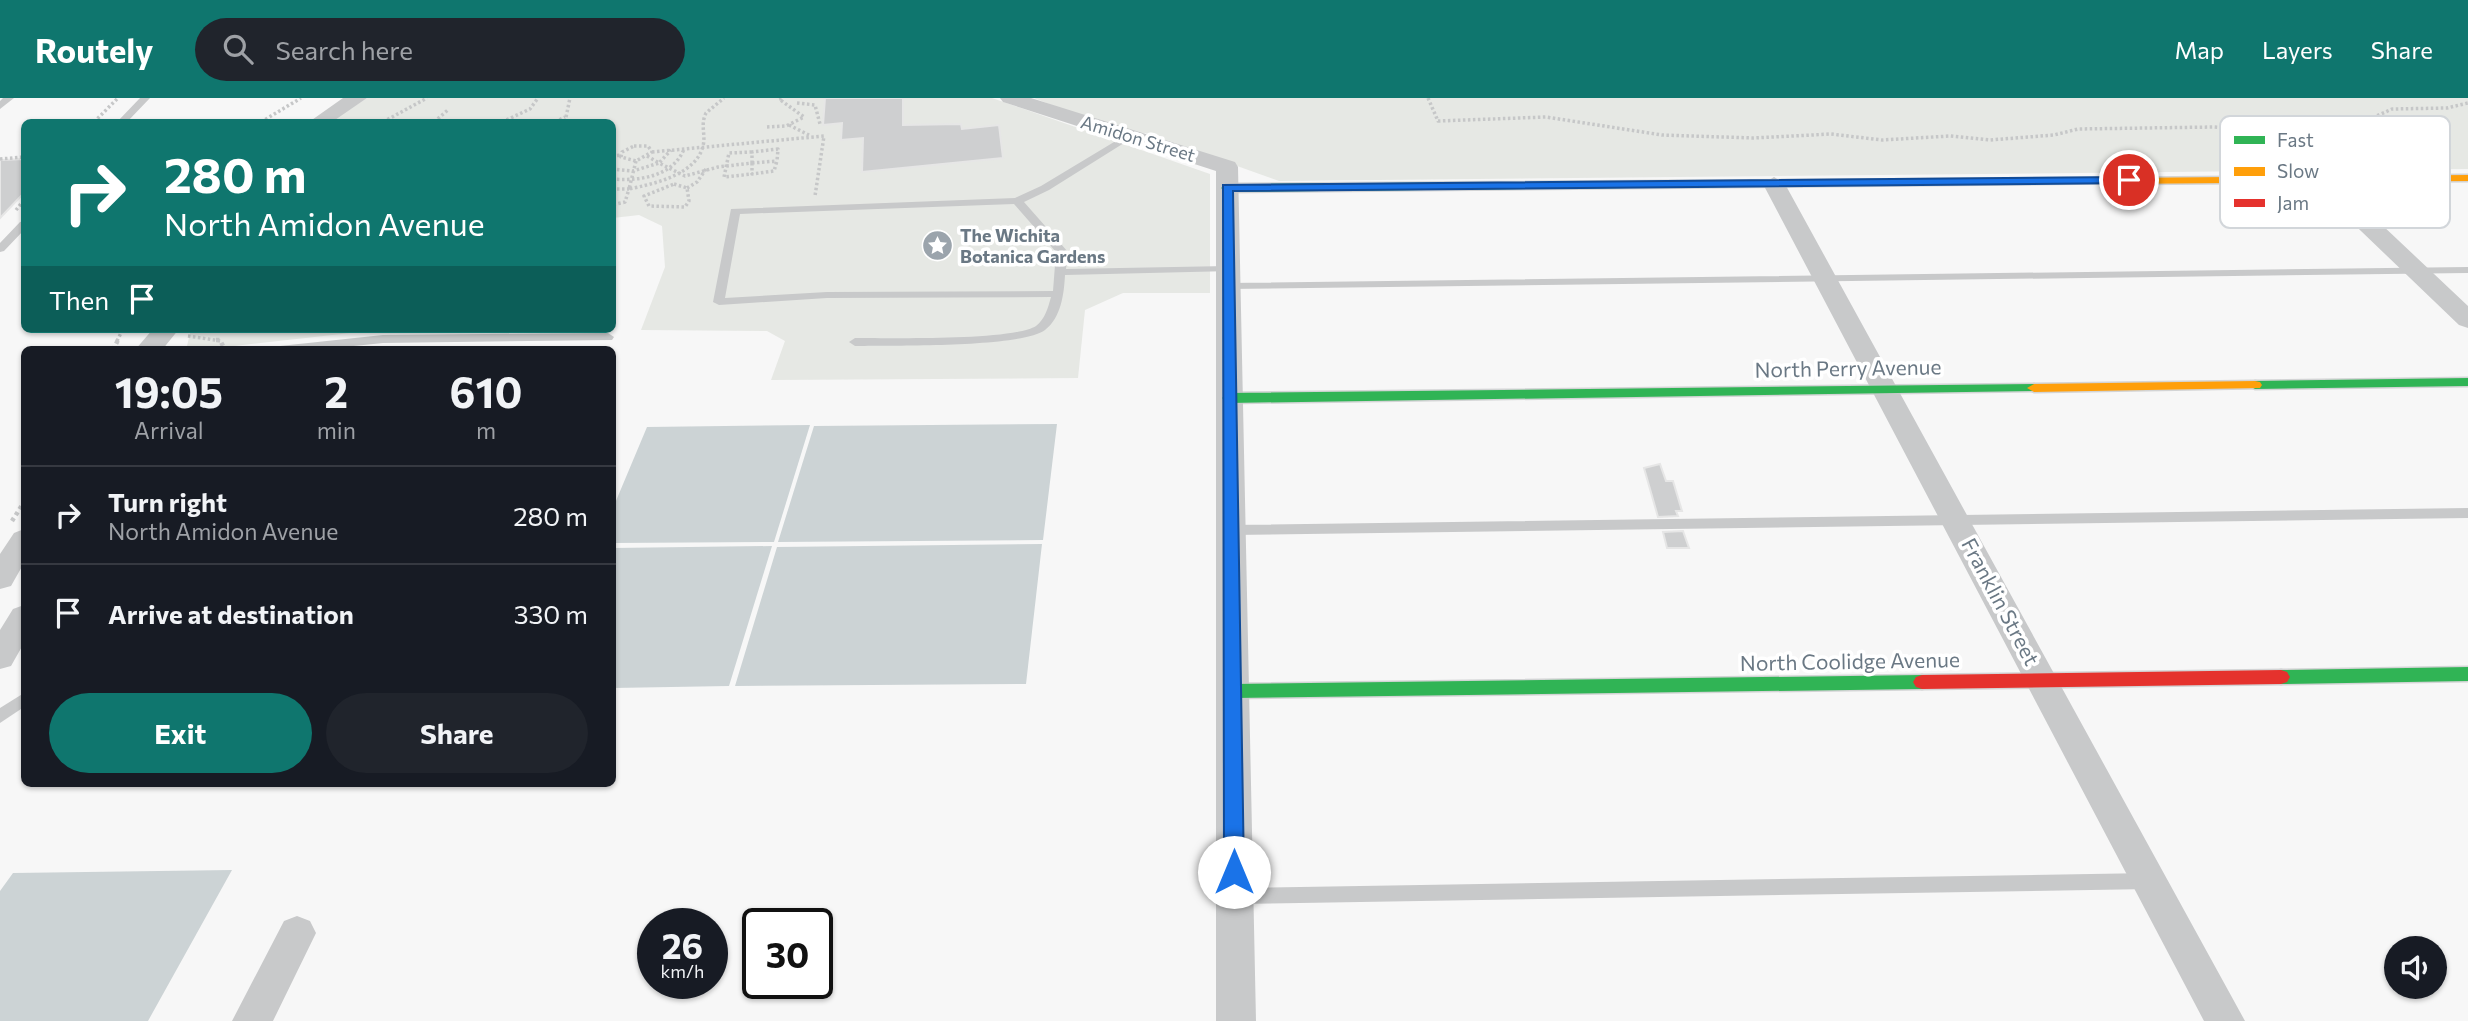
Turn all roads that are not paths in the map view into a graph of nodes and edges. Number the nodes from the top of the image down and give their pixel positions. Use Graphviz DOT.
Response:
graph roads {
  1 [pos="9,98"];
  2 [pos="145,98"];
  3 [pos="357,98"];
  4 [pos="1010,98"];
  5 [pos="0,106"];
  6 [pos="125,119"];
  7 [pos="324,119"];
  8 [pos="1129,136"];
  9 [pos="1227,177"];
  10 [pos="2450,177"];
  11 [pos="2468,177"];
  12 [pos="2220,179"];
  13 [pos="1774,184"];
  14 [pos="1017,201"];
  15 [pos="21,227"];
  16 [pos="2372,228"];
  17 [pos="0,249"];
  18 [pos="2416,270"];
  19 [pos="2468,270"];
  20 [pos="1060,272"];
  21 [pos="1228,277"];
  22 [pos="1825,279"];
  23 [pos="1058,294"];
  24 [pos="2468,320"];
  25 [pos="163,333"];
  26 [pos="608,337"];
  27 [pos="855,342"];
  28 [pos="152,346"];
  29 [pos="317,346"];
  30 [pos="2468,382"];
  31 [pos="1885,389"];
  32 [pos="1229,398"];
  33 [pos="2468,513"];
  34 [pos="1955,520"];
  35 [pos="1233,530"];
  36 [pos="21,545"];
  37 [pos="0,578"];
  38 [pos="21,622"];
  39 [pos="0,657"];
  40 [pos="2468,674"];
  41 [pos="2042,680"];
  42 [pos="1233,691"];
  43 [pos="21,701"];
  44 [pos="0,717"];
  45 [pos="2150,881"];
  46 [pos="1234,896"];
  47 [pos="297,933"];
  48 [pos="252,1021"];
  49 [pos="1236,1021"];
  50 [pos="2225,1021"];
  1 -- 5 [label="lane"];
  2 -- 6 [label="lane"];
  3 -- 7 [label="street"];
  4 -- 8 [label="street, Amidon Street"];
  8 -- 9 [label="street, Amidon Street"];
  8 -- 14 [label="lane"];
  9 -- 13 [label="street"];
  9 -- 21 [label="street"];
  10 -- 11 [label="street"];
  12 -- 13 [label="street"];
  13 -- 22 [label="street, Franklin Street"];
  14 -- 20 [label="lane"];
  14 -- 23 [label="lane"];
  15 -- 17 [label="lane"];
  16 -- 18 [label="street"];
  18 -- 19 [label="lane"];
  18 -- 22 [label="lane"];
  18 -- 24 [label="street"];
  20 -- 21 [label="lane"];
  20 -- 23 [label="lane"];
  21 -- 22 [label="lane"];
  21 -- 32 [label="street"];
  22 -- 31 [label="street, Franklin Street"];
  23 -- 27 [label="lane"];
  25 -- 28 [label="street"];
  26 -- 29 [label="lane"];
  30 -- 31 [label="street, North Perry Avenue"];
  31 -- 32 [label="street, North Perry Avenue"];
  31 -- 34 [label="street, Franklin Street"];
  32 -- 35 [label="street"];
  33 -- 34 [label="lane"];
  34 -- 35 [label="lane"];
  34 -- 41 [label="street, Franklin Street"];
  35 -- 42 [label="street"];
  36 -- 37 [label="street"];
  38 -- 39 [label="street"];
  40 -- 41 [label="street, North Coolidge Avenue"];
  41 -- 42 [label="street, North Coolidge Avenue"];
  41 -- 45 [label="street, Franklin Street"];
  42 -- 46 [label="street"];
  43 -- 44 [label="lane"];
  45 -- 46 [label="lane"];
  45 -- 50 [label="street, Franklin Street"];
  46 -- 49 [label="street"];
  47 -- 48 [label="street"];
}
